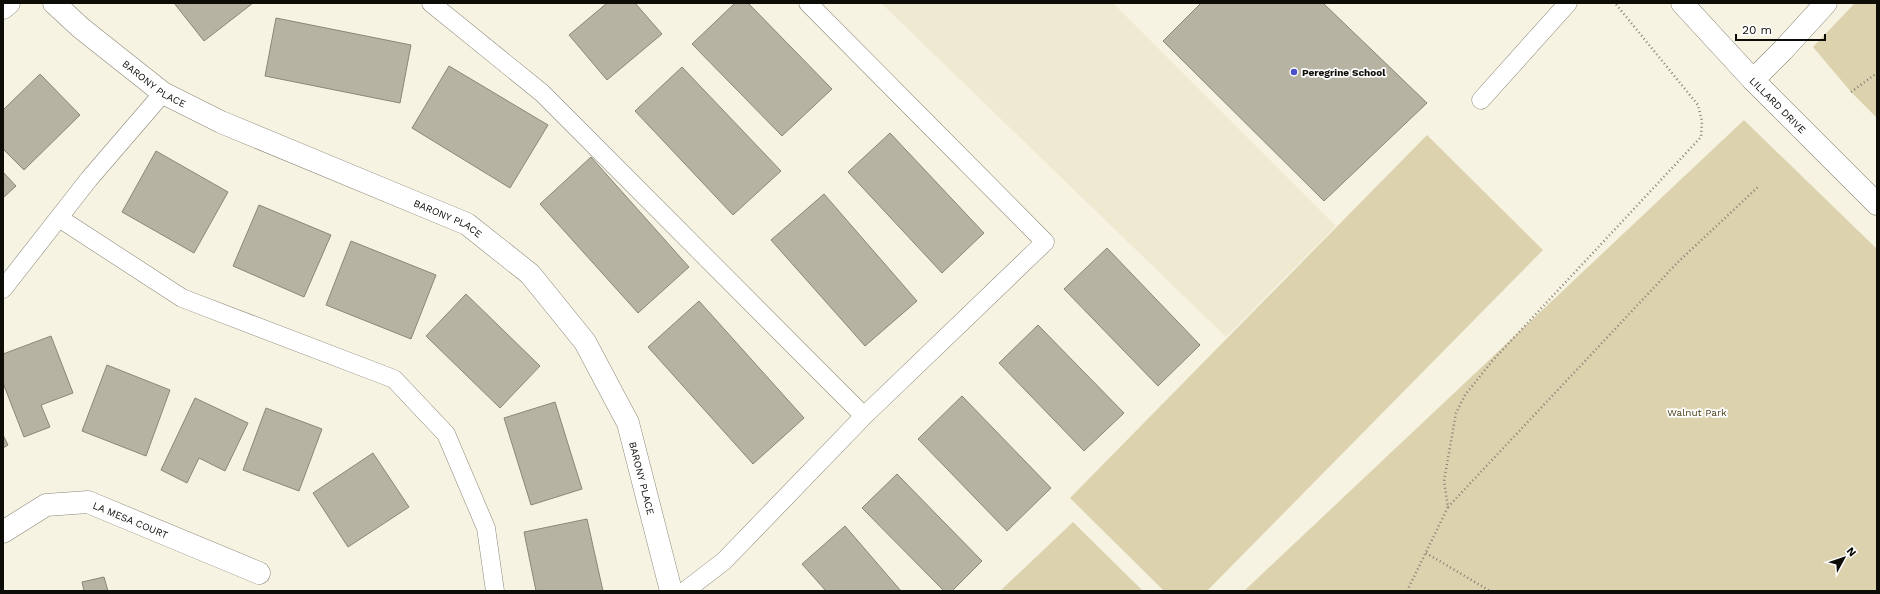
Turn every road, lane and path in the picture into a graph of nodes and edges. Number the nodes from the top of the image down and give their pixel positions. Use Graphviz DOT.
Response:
graph roads {
  1 [pos="8,3"];
  2 [pos="54,3"];
  3 [pos="431,3"];
  4 [pos="808,3"];
  5 [pos="1568,3"];
  6 [pos="1615,3"];
  7 [pos="1682,3"];
  8 [pos="1826,3"];
  9 [pos="3,8"];
  10 [pos="1877,73"];
  11 [pos="1753,80"];
  12 [pos="1851,92"];
  13 [pos="163,93"];
  14 [pos="1481,100"];
  15 [pos="1758,187"];
  16 [pos="1877,204"];
  17 [pos="59,218"];
  18 [pos="3,290"];
  19 [pos="864,416"];
  20 [pos="1448,507"];
  21 [pos="3,532"];
  22 [pos="1426,554"];
  23 [pos="259,574"];
  24 [pos="495,591"];
  25 [pos="670,591"];
  26 [pos="685,591"];
  27 [pos="1407,591"];
  28 [pos="1490,591"];
  1 -- 9 [label="street"];
  2 -- 13 [label="street, BARONY PLACE"];
  3 -- 19 [label="lane"];
  4 -- 19 [label="lane"];
  5 -- 14 [label="lane"];
  6 -- 20 [label="path"];
  7 -- 11 [label="street, LILLARD DRIVE"];
  8 -- 11 [label="street"];
  10 -- 12 [label="path"];
  11 -- 16 [label="street, LILLARD DRIVE"];
  13 -- 17 [label="lane"];
  13 -- 25 [label="street, BARONY PLACE"];
  15 -- 20 [label="path"];
  17 -- 18 [label="lane"];
  17 -- 24 [label="lane"];
  19 -- 26 [label="lane"];
  20 -- 22 [label="path"];
  21 -- 23 [label="street, LA MESA COURT"];
  22 -- 27 [label="path"];
  22 -- 28 [label="path"];
}
